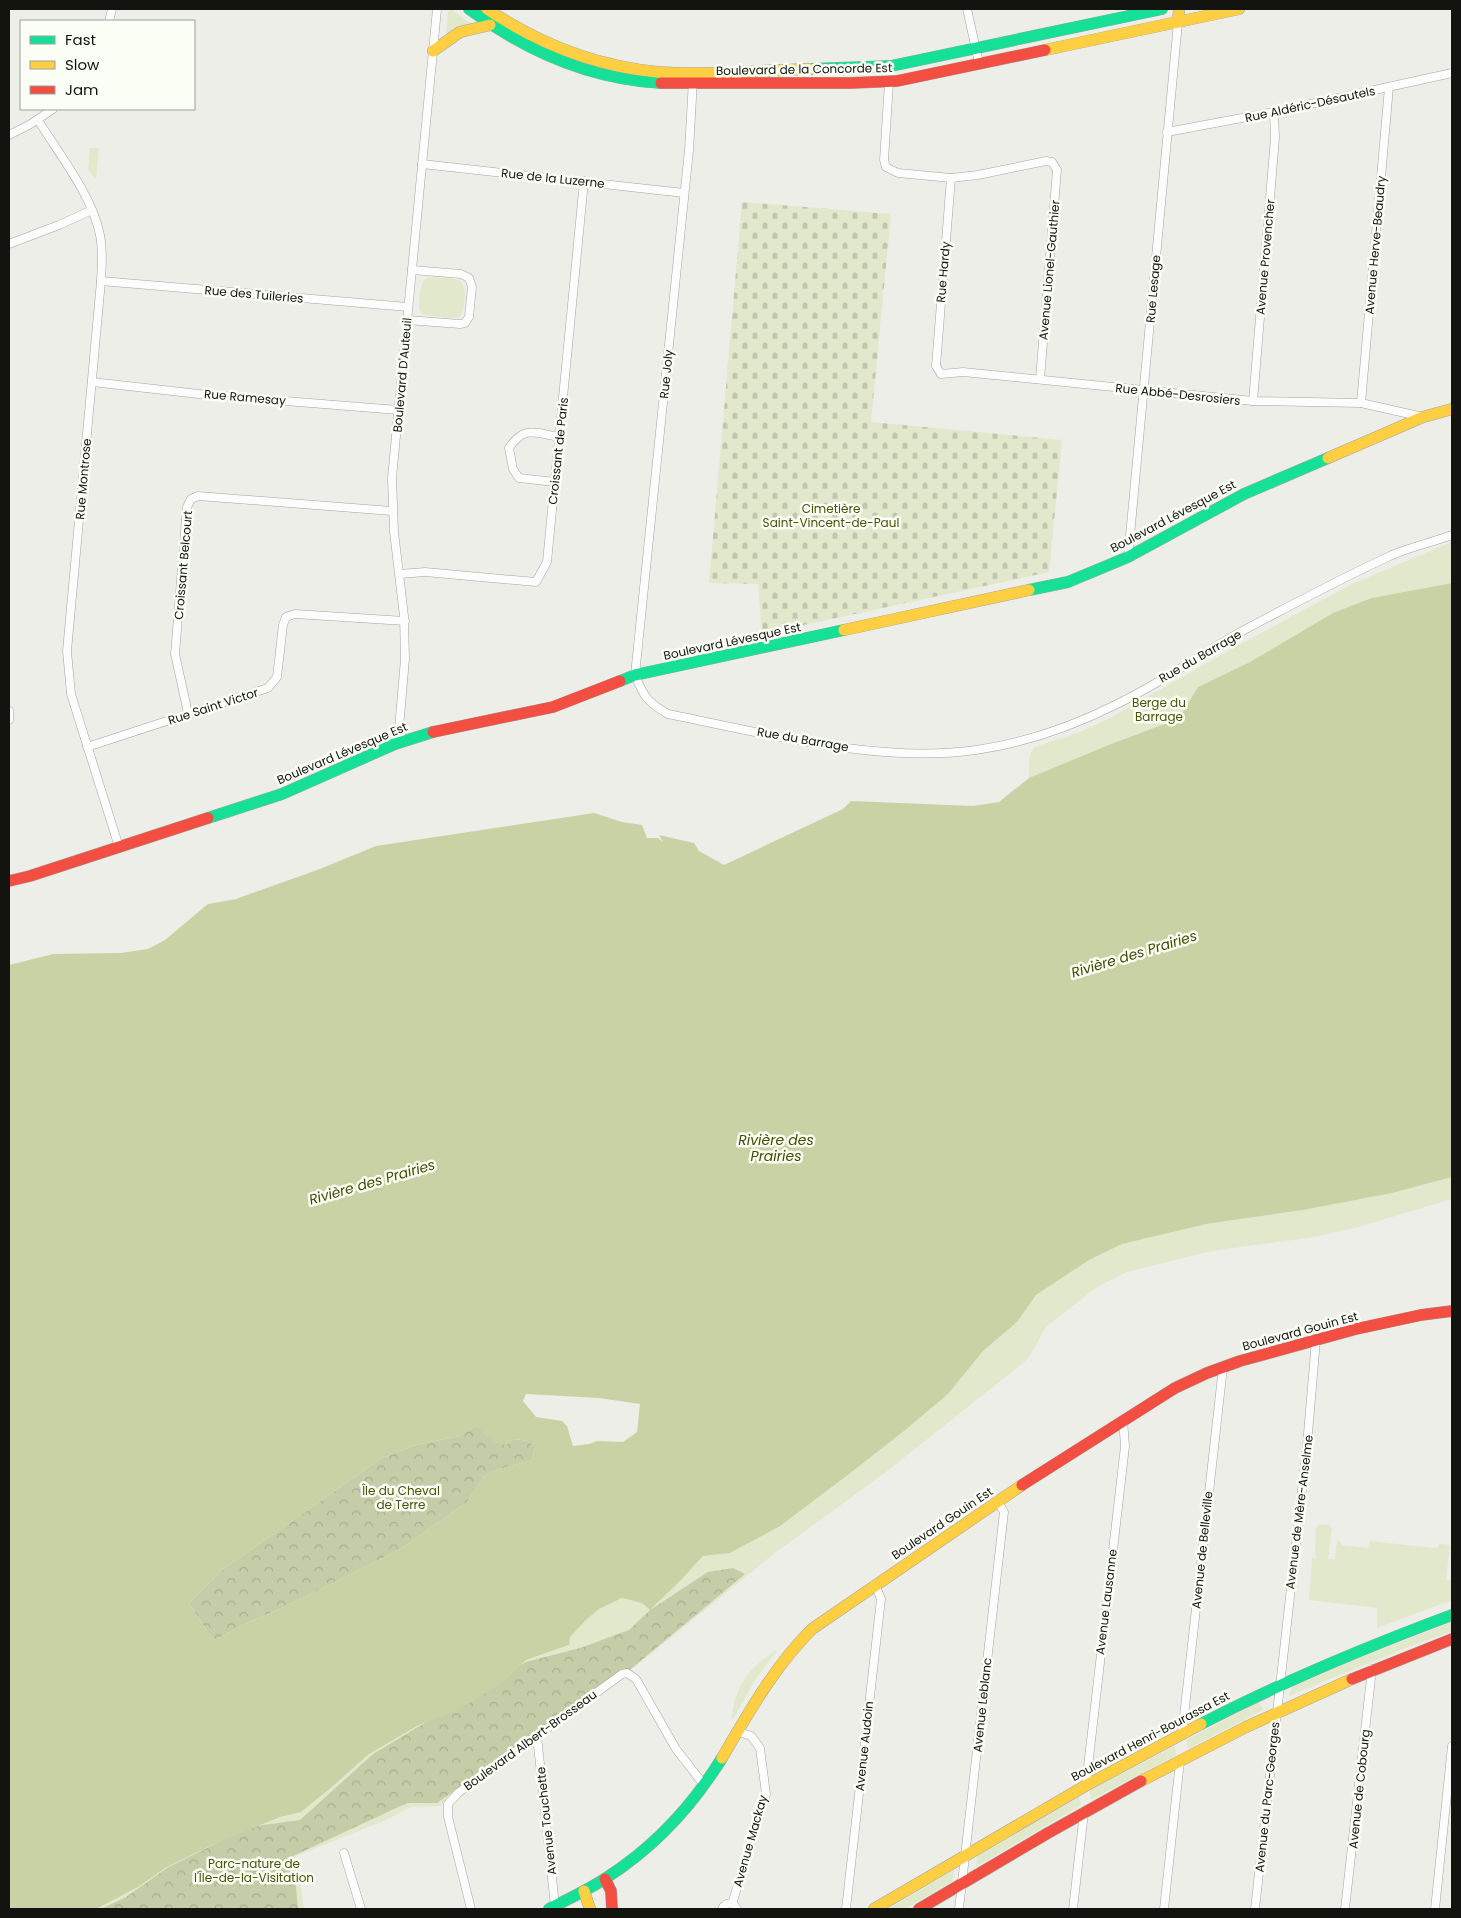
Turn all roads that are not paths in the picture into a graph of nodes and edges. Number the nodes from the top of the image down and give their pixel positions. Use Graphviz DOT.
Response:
graph roads {
  1 [pos="437,9"];
  2 [pos="469,9"];
  3 [pos="487,9"];
  4 [pos="967,9"];
  5 [pos="1162,9"];
  6 [pos="1179,9"];
  7 [pos="1185,9"];
  8 [pos="1239,9"];
  9 [pos="1178,22"];
  10 [pos="490,25"];
  11 [pos="976,48"];
  12 [pos="433,51"];
  13 [pos="979,63"];
  14 [pos="1452,72"];
  15 [pos="693,78"];
  16 [pos="889,82"];
  17 [pos="1389,87"];
  18 [pos="52,110"];
  19 [pos="1274,112"];
  20 [pos="38,120"];
  21 [pos="1167,132"];
  22 [pos="9,135"];
  23 [pos="422,164"];
  24 [pos="951,178"];
  25 [pos="584,180"];
  26 [pos="684,193"];
  27 [pos="92,210"];
  28 [pos="9,244"];
  29 [pos="412,270"];
  30 [pos="101,281"];
  31 [pos="408,307"];
  32 [pos="407,320"];
  33 [pos="936,366"];
  34 [pos="1040,379"];
  35 [pos="92,382"];
  36 [pos="1143,391"];
  37 [pos="1253,401"];
  38 [pos="1361,403"];
  39 [pos="1452,409"];
  40 [pos="398,410"];
  41 [pos="1423,417"];
  42 [pos="560,437"];
  43 [pos="555,482"];
  44 [pos="392,511"];
  45 [pos="1452,535"];
  46 [pos="1128,558"];
  47 [pos="400,574"];
  48 [pos="405,621"];
  49 [pos="635,675"];
  50 [pos="9,711"];
  51 [pos="188,713"];
  52 [pos="9,720"];
  53 [pos="403,741"];
  54 [pos="87,746"];
  55 [pos="119,847"];
  56 [pos="9,881"];
  57 [pos="1452,1311"];
  58 [pos="1316,1340"];
  59 [pos="1223,1367"];
  60 [pos="1123,1420"];
  61 [pos="998,1502"];
  62 [pos="876,1584"];
  63 [pos="1452,1615"];
  64 [pos="1452,1639"];
  65 [pos="1372,1669"];
  66 [pos="1280,1684"];
  67 [pos="1276,1711"];
  68 [pos="737,1731"];
  69 [pos="1182,1734"];
  70 [pos="537,1736"];
  71 [pos="1452,1746"];
  72 [pos="1180,1761"];
  73 [pos="1086,1784"];
  74 [pos="704,1785"];
  75 [pos="1084,1812"];
  76 [pos="344,1853"];
  77 [pos="966,1855"];
  78 [pos="605,1879"];
  79 [pos="962,1883"];
  80 [pos="584,1891"];
  81 [pos="734,1906"];
  82 [pos="552,1908"];
  83 [pos="360,1909"];
  84 [pos="471,1909"];
  85 [pos="590,1909"];
  86 [pos="612,1909"];
  87 [pos="722,1909"];
  88 [pos="846,1909"];
  89 [pos="874,1909"];
  90 [pos="919,1909"];
  91 [pos="960,1909"];
  92 [pos="1073,1909"];
  93 [pos="1164,1909"];
  94 [pos="1255,1909"];
  95 [pos="1345,1909"];
  96 [pos="1435,1909"];
  1 -- 12 [label="street, Boulevard D'Auteuil"];
  2 -- 10 [label="street, Boulevard de la Concorde Est"];
  3 -- 15 [label="street, Boulevard de la Concorde Est"];
  4 -- 11 [label="street"];
  5 -- 11 [label="street, Boulevard de la Concorde Est"];
  6 -- 9 [label="street"];
  7 -- 9 [label="street"];
  8 -- 9 [label="street, Boulevard de la Concorde Est"];
  9 -- 13 [label="street, Boulevard de la Concorde Est"];
  9 -- 21 [label="street, Rue Lesage"];
  10 -- 12 [label="street"];
  10 -- 15 [label="street, Boulevard de la Concorde Est"];
  11 -- 13 [label="street"];
  11 -- 15 [label="street, Boulevard de la Concorde Est"];
  12 -- 23 [label="street, Boulevard D'Auteuil"];
  13 -- 16 [label="street, Boulevard de la Concorde Est"];
  14 -- 17 [label="street, Rue Aldéric-Désautels"];
  15 -- 16 [label="street, Boulevard de la Concorde Est"];
  15 -- 26 [label="street, Rue Joly"];
  16 -- 24 [label="street"];
  17 -- 19 [label="street, Rue Aldéric-Désautels"];
  17 -- 38 [label="street, Avenue Herve-Beaudry"];
  18 -- 20 [label="street"];
  19 -- 21 [label="street, Rue Aldéric-Désautels"];
  19 -- 37 [label="street, Avenue Provencher"];
  20 -- 22 [label="street"];
  20 -- 27 [label="street, Rue Montrose"];
  21 -- 36 [label="street, Rue Lesage"];
  23 -- 25 [label="street, Rue de la Luzerne"];
  23 -- 29 [label="street, Boulevard D'Auteuil"];
  24 -- 33 [label="street, Rue Hardy"];
  24 -- 34 [label="street, Avenue Lionel-Gauthier"];
  25 -- 26 [label="street, Rue de la Luzerne"];
  25 -- 42 [label="street, Croissant de Paris"];
  26 -- 49 [label="street, Rue Joly"];
  27 -- 28 [label="street"];
  27 -- 30 [label="street, Rue Montrose"];
  29 -- 31 [label="street, Boulevard D'Auteuil"];
  29 -- 32 [label="street"];
  30 -- 31 [label="street, Rue des Tuileries"];
  30 -- 35 [label="street, Rue Montrose"];
  31 -- 32 [label="street, Boulevard D'Auteuil"];
  32 -- 40 [label="street, Boulevard D'Auteuil"];
  33 -- 34 [label="street, Rue Abbé-Desrosiers"];
  34 -- 36 [label="street, Rue Abbé-Desrosiers"];
  35 -- 40 [label="street, Rue Ramesay"];
  35 -- 54 [label="street, Rue Montrose"];
  36 -- 37 [label="street, Rue Abbé-Desrosiers"];
  36 -- 46 [label="street, Rue Lesage"];
  37 -- 38 [label="street, Rue Abbé-Desrosiers"];
  38 -- 41 [label="street, Rue Abbé-Desrosiers"];
  39 -- 41 [label="street, Boulevard Lévesque Est"];
  40 -- 44 [label="street, Boulevard D'Auteuil"];
  41 -- 46 [label="street, Boulevard Lévesque Est"];
  42 -- 43 [label="street, Croissant de Paris"];
  42 -- 43 [label="street"];
  43 -- 47 [label="street, Croissant de Paris"];
  44 -- 47 [label="street, Boulevard D'Auteuil"];
  44 -- 51 [label="street, Croissant Belcourt"];
  45 -- 49 [label="street, Rue du Barrage"];
  46 -- 49 [label="street, Boulevard Lévesque Est"];
  47 -- 48 [label="street, Boulevard D'Auteuil"];
  48 -- 51 [label="street, Rue Saint Victor"];
  48 -- 53 [label="street, Boulevard D'Auteuil"];
  49 -- 53 [label="street, Boulevard Lévesque Est"];
  50 -- 52 [label="street"];
  51 -- 54 [label="street, Rue Saint Victor"];
  53 -- 55 [label="street, Boulevard Lévesque Est"];
  54 -- 55 [label="street, Rue Montrose"];
  55 -- 56 [label="street, Boulevard Lévesque Est"];
  57 -- 58 [label="street, Boulevard Gouin Est"];
  58 -- 59 [label="street, Boulevard Gouin Est"];
  58 -- 66 [label="street, Avenue de Mère-Anselme"];
  59 -- 60 [label="street, Boulevard Gouin Est"];
  59 -- 69 [label="street, Avenue de Belleville"];
  60 -- 61 [label="street, Boulevard Gouin Est"];
  60 -- 73 [label="street, Avenue Lausanne"];
  61 -- 62 [label="street, Boulevard Gouin Est"];
  61 -- 77 [label="street, Avenue Leblanc"];
  62 -- 68 [label="street, Boulevard Gouin Est"];
  62 -- 88 [label="street, Avenue Audoin"];
  63 -- 66 [label="street, Boulevard Henri-Bourassa Est"];
  64 -- 65 [label="street"];
  65 -- 67 [label="street"];
  65 -- 95 [label="street, Avenue de Cobourg"];
  66 -- 67 [label="street, Avenue du Parc-Georges"];
  66 -- 69 [label="street, Boulevard Henri-Bourassa Est"];
  67 -- 72 [label="street"];
  67 -- 94 [label="street, Avenue du Parc-Georges"];
  68 -- 74 [label="street, Boulevard Gouin Est"];
  68 -- 81 [label="street, Avenue Mackay"];
  69 -- 73 [label="street, Boulevard Henri-Bourassa Est"];
  70 -- 74 [label="street, Boulevard Albert-Brosseau"];
  70 -- 82 [label="street, Avenue Touchette"];
  70 -- 84 [label="street, Boulevard Albert-Brosseau"];
  71 -- 96 [label="street"];
  72 -- 75 [label="street"];
  72 -- 93 [label="street"];
  73 -- 77 [label="street, Boulevard Henri-Bourassa Est"];
  74 -- 78 [label="street, Boulevard Gouin Est"];
  75 -- 79 [label="street"];
  75 -- 92 [label="street"];
  76 -- 83 [label="street"];
  77 -- 79 [label="street, Avenue Leblanc"];
  77 -- 89 [label="street, Boulevard Henri-Bourassa Est"];
  78 -- 80 [label="street, Boulevard Gouin Est"];
  78 -- 86 [label="street"];
  79 -- 90 [label="street"];
  79 -- 91 [label="street, Avenue Leblanc"];
  80 -- 82 [label="street, Boulevard Gouin Est"];
  80 -- 85 [label="street"];
  81 -- 87 [label="street, Avenue Mackay"];
}
